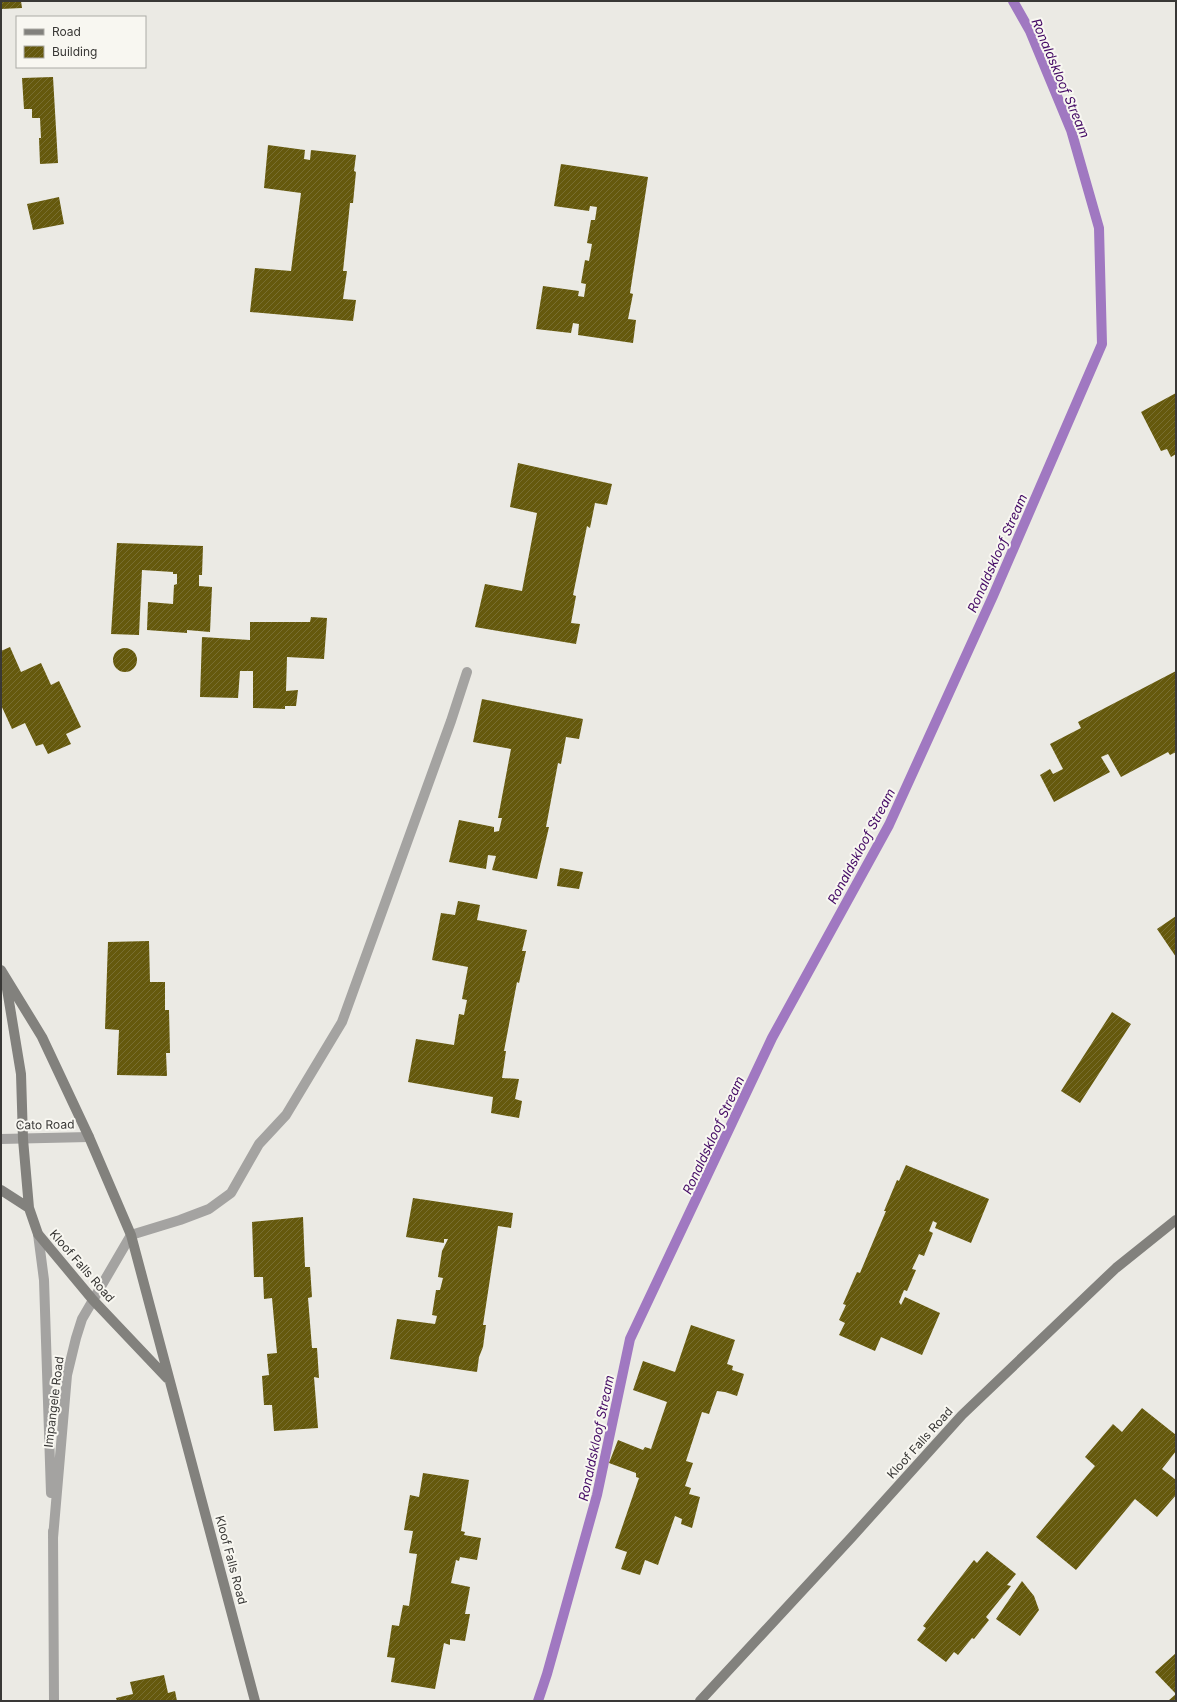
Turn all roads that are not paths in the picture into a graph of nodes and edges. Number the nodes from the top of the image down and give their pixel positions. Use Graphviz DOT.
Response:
graph roads {
  1 [pos="467,672"];
  2 [pos="3,975"];
  3 [pos="89,1137"];
  4 [pos="1,1139"];
  5 [pos="23,1139"];
  6 [pos="1,1190"];
  7 [pos="29,1208"];
  8 [pos="1176,1220"];
  9 [pos="38,1234"];
  10 [pos="131,1235"];
  11 [pos="93,1300"];
  12 [pos="169,1379"];
  13 [pos="53,1538"];
  14 [pos="54,1701"];
  15 [pos="255,1701"];
  16 [pos="700,1701"];
  1 -- 10 [label="street"];
  2 -- 3 [label="main road, Kloof Falls Road"];
  2 -- 5 [label="main road, Kloof Falls Road"];
  3 -- 5 [label="street, Cato Road"];
  3 -- 10 [label="main road, Kloof Falls Road"];
  4 -- 5 [label="street, Cato Road"];
  5 -- 7 [label="main road, Kloof Falls Road"];
  6 -- 7 [label="main road"];
  7 -- 9 [label="main road, Kloof Falls Road"];
  8 -- 16 [label="main road, Kloof Falls Road"];
  9 -- 11 [label="main road, Kloof Falls Road"];
  9 -- 13 [label="street, Impangele Road"];
  10 -- 11 [label="street, Impangele Road"];
  10 -- 12 [label="main road, Kloof Falls Road"];
  11 -- 12 [label="main road, Kloof Falls Road"];
  11 -- 13 [label="street, Impangele Road"];
  12 -- 15 [label="main road, Kloof Falls Road"];
  13 -- 14 [label="street, Impangele Road"];
}
